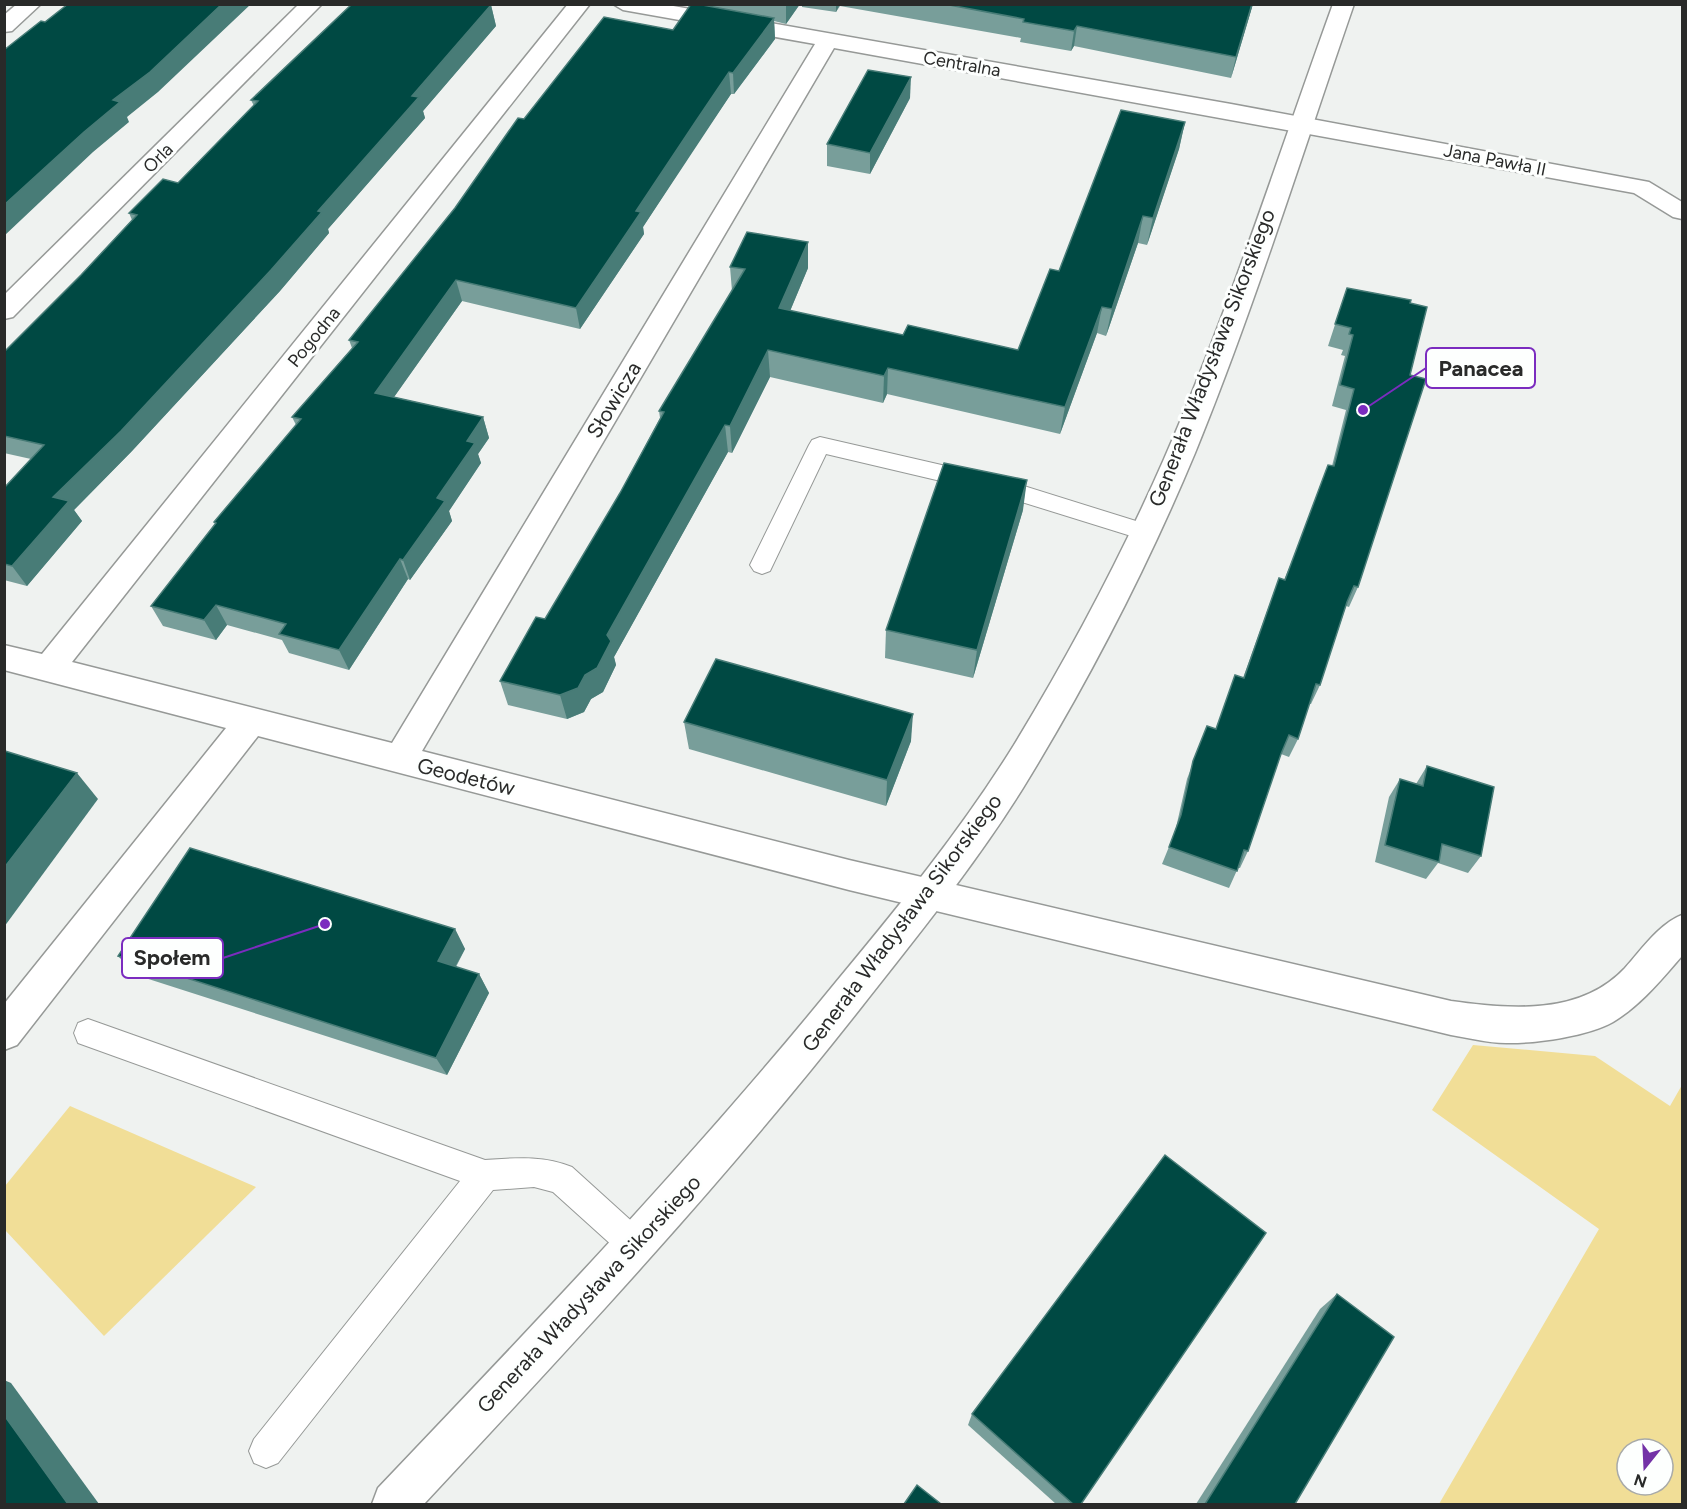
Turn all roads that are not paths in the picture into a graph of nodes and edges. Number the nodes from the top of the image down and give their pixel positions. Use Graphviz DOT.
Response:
graph roads {
  1 [pos="31,4"];
  2 [pos="312,4"];
  3 [pos="580,4"];
  4 [pos="623,4"];
  5 [pos="1344,4"];
  6 [pos="4,26"];
  7 [pos="828,40"];
  8 [pos="1300,124"];
  9 [pos="1683,212"];
  10 [pos="4,311"];
  11 [pos="1144,532"];
  12 [pos="762,565"];
  13 [pos="4,657"];
  14 [pos="48,669"];
  15 [pos="250,722"];
  16 [pos="399,760"];
  17 [pos="928,895"];
  18 [pos="1683,930"];
  19 [pos="4,1033"];
  20 [pos="88,1033"];
  21 [pos="485,1175"];
  22 [pos="636,1246"];
  23 [pos="266,1451"];
  24 [pos="394,1504"];
  1 -- 6 [label="street"];
  2 -- 10 [label="street, Orla"];
  3 -- 14 [label="street, Pogodna"];
  4 -- 7 [label="street, Centralna"];
  5 -- 8 [label="street, Generała Władysława Sikorskiego"];
  7 -- 8 [label="street, Centralna"];
  7 -- 16 [label="street, Słowicza"];
  8 -- 9 [label="street, Jana Pawła II"];
  8 -- 11 [label="street, Generała Władysława Sikorskiego"];
  11 -- 12 [label="lane"];
  11 -- 17 [label="street, Generała Władysława Sikorskiego"];
  13 -- 14 [label="street, Geodetów"];
  14 -- 15 [label="street, Geodetów"];
  15 -- 16 [label="street, Geodetów"];
  15 -- 19 [label="street"];
  16 -- 17 [label="street, Geodetów"];
  17 -- 18 [label="street, Geodetów"];
  17 -- 22 [label="street, Generała Władysława Sikorskiego"];
  20 -- 21 [label="lane"];
  21 -- 22 [label="lane"];
  21 -- 23 [label="lane"];
  22 -- 24 [label="street, Generała Władysława Sikorskiego"];
}
